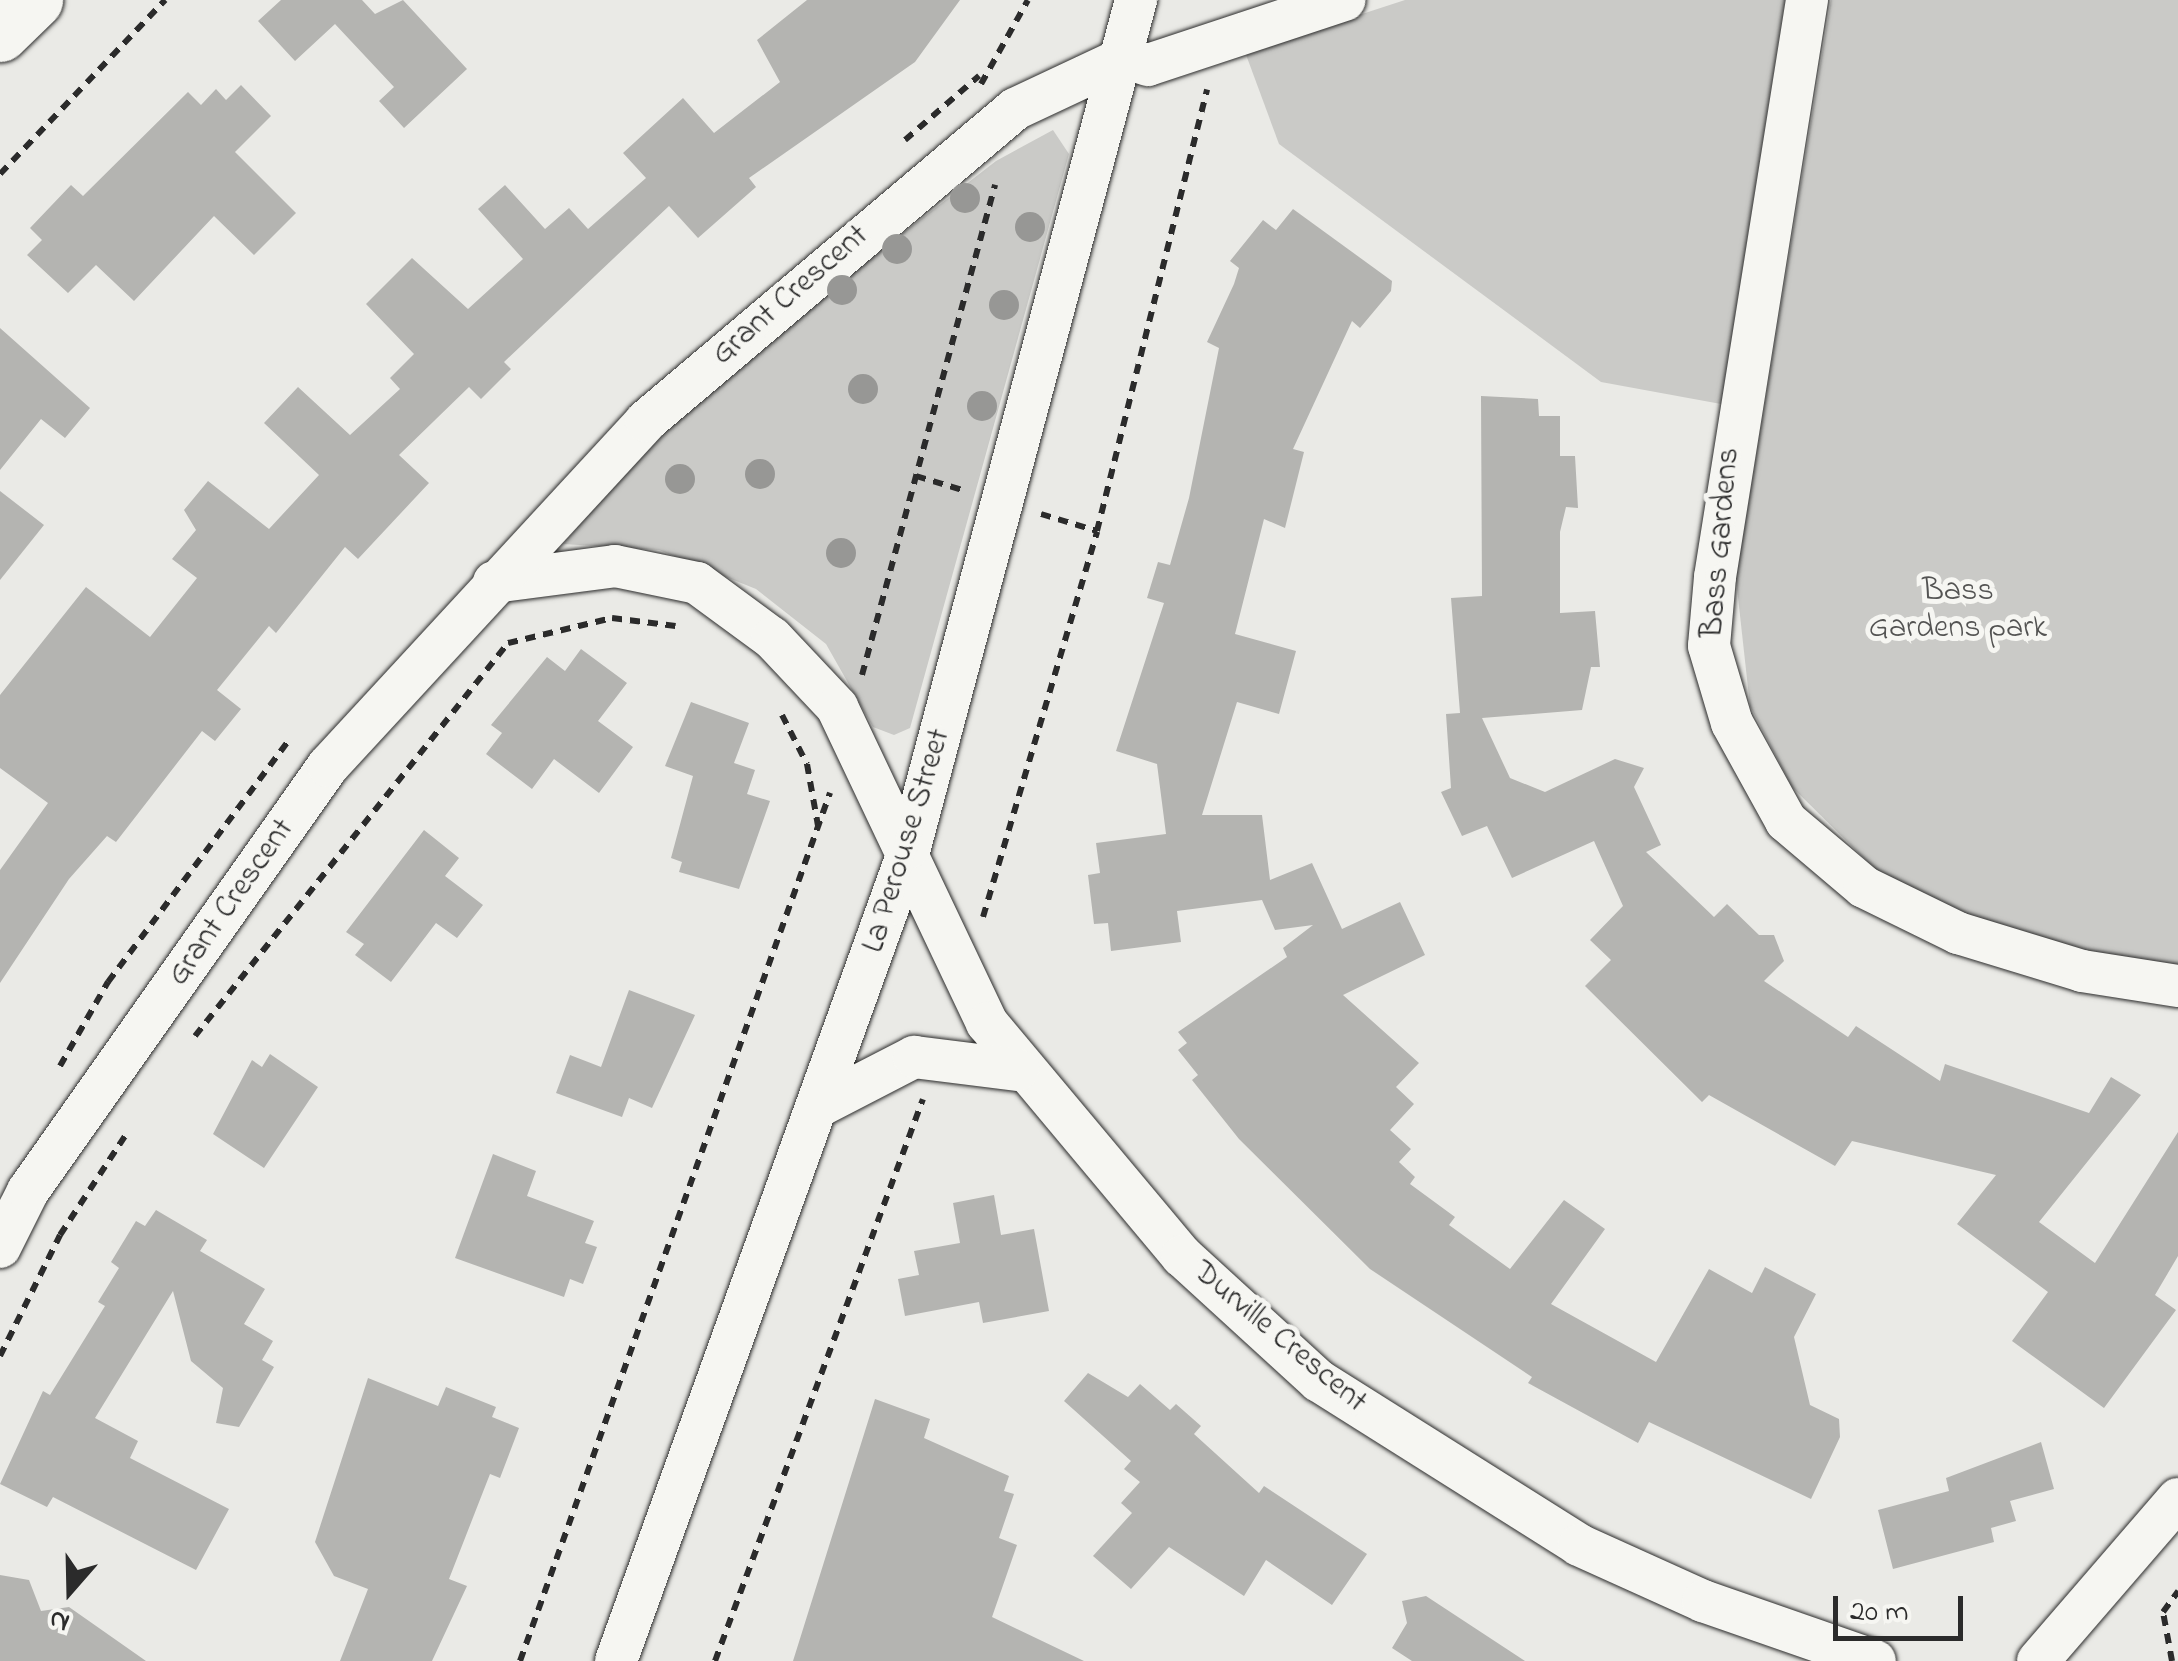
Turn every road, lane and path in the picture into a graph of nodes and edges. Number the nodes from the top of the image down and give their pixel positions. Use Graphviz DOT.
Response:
graph roads {
  1 [pos="35,0"];
  2 [pos="165,0"];
  3 [pos="1028,0"];
  4 [pos="1136,0"];
  5 [pos="1345,0"];
  6 [pos="1806,0"];
  7 [pos="0,34"];
  8 [pos="1214,43"];
  9 [pos="1124,58"];
  10 [pos="986,127"];
  11 [pos="0,174"];
  12 [pos="494,582"];
  13 [pos="684,627"];
  14 [pos="774,701"];
  15 [pos="847,732"];
  16 [pos="819,827"];
  17 [pos="910,847"];
  18 [pos="965,977"];
  19 [pos="2178,986"];
  20 [pos="190,1042"];
  21 [pos="940,1054"];
  22 [pos="1018,1070"];
  23 [pos="821,1104"];
  24 [pos="134,1121"];
  25 [pos="0,1247"];
  26 [pos="0,1356"];
  27 [pos="2178,1499"];
  28 [pos="2178,1591"];
  29 [pos="520,1661"];
  30 [pos="616,1661"];
  31 [pos="715,1661"];
  32 [pos="1875,1661"];
  33 [pos="2038,1661"];
  34 [pos="2172,1661"];
  1 -- 7 [label="street"];
  2 -- 11 [label="path"];
  3 -- 10 [label="path"];
  4 -- 9 [label="street, La Perouse Street"];
  5 -- 8 [label="street"];
  6 -- 19 [label="street, Bass Gardens"];
  8 -- 9 [label="street"];
  8 -- 18 [label="path"];
  9 -- 10 [label="street, Grant Crescent"];
  9 -- 17 [label="street, La Perouse Street"];
  10 -- 12 [label="street, Grant Crescent"];
  10 -- 15 [label="path"];
  12 -- 15 [label="street"];
  12 -- 25 [label="street, Grant Crescent"];
  13 -- 20 [label="path"];
  14 -- 16 [label="path"];
  15 -- 16 [label="path"];
  15 -- 17 [label="street"];
  16 -- 29 [label="path"];
  17 -- 18 [label="street, Durville Crescent"];
  17 -- 23 [label="street, La Perouse Street"];
  18 -- 22 [label="street, Durville Crescent"];
  21 -- 22 [label="street"];
  21 -- 23 [label="street"];
  21 -- 31 [label="path"];
  22 -- 32 [label="street, Durville Crescent"];
  23 -- 30 [label="street, La Perouse Street"];
  24 -- 26 [label="path"];
  27 -- 33 [label="street"];
  28 -- 34 [label="path"];
}
